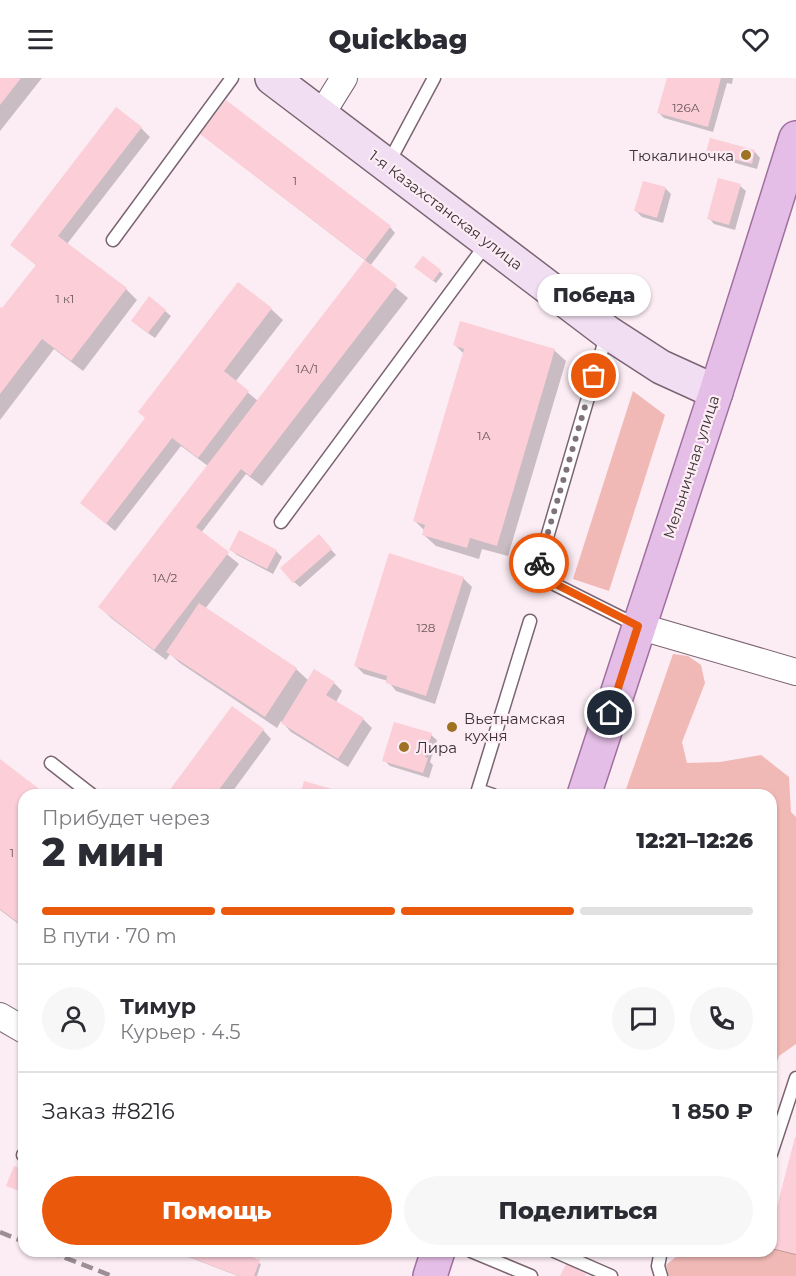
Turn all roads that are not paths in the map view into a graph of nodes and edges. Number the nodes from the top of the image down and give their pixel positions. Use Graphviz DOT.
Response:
graph roads {
  1 [pos="231,78"];
  2 [pos="272,78"];
  3 [pos="344,78"];
  4 [pos="434,78"];
  5 [pos="321,115"];
  6 [pos="796,138"];
  7 [pos="388,165"];
  8 [pos="113,240"];
  9 [pos="488,242"];
  10 [pos="607,332"];
  11 [pos="716,392"];
  12 [pos="281,522"];
  13 [pos="530,621"];
  14 [pos="638,626"];
  15 [pos="796,672"];
  16 [pos="51,764"];
  17 [pos="84,789"];
  18 [pos="478,789"];
  19 [pos="586,789"];
  20 [pos="0,1016"];
  21 [pos="18,1026"];
  22 [pos="796,1078"];
  23 [pos="777,1136"];
  24 [pos="436,1257"];
  25 [pos="485,1257"];
  26 [pos="567,1257"];
  27 [pos="660,1257"];
  28 [pos="430,1276"];
  29 [pos="531,1276"];
  30 [pos="610,1276"];
  31 [pos="661,1276"];
  1 -- 8 [label="lane"];
  2 -- 5 [label="street, 1-я Казахстанская улица"];
  3 -- 5 [label="street"];
  4 -- 7 [label="lane"];
  5 -- 7 [label="street, 1-я Казахстанская улица"];
  6 -- 11 [label="main road, Мельничная улица"];
  7 -- 9 [label="street, 1-я Казахстанская улица"];
  9 -- 10 [label="street, 1-я Казахстанская улица"];
  9 -- 12 [label="lane"];
  10 -- 11 [label="street, 1-я Казахстанская улица"];
  10 -- 14 [label="lane"];
  11 -- 14 [label="main road, Мельничная улица"];
  13 -- 18 [label="lane"];
  14 -- 15 [label="street"];
  14 -- 19 [label="main road, Мельничная улица"];
  16 -- 17 [label="lane"];
  20 -- 21 [label="street"];
  22 -- 23 [label="lane"];
  24 -- 28 [label="main road"];
  25 -- 29 [label="lane"];
  26 -- 30 [label="lane"];
  27 -- 31 [label="lane"];
}
